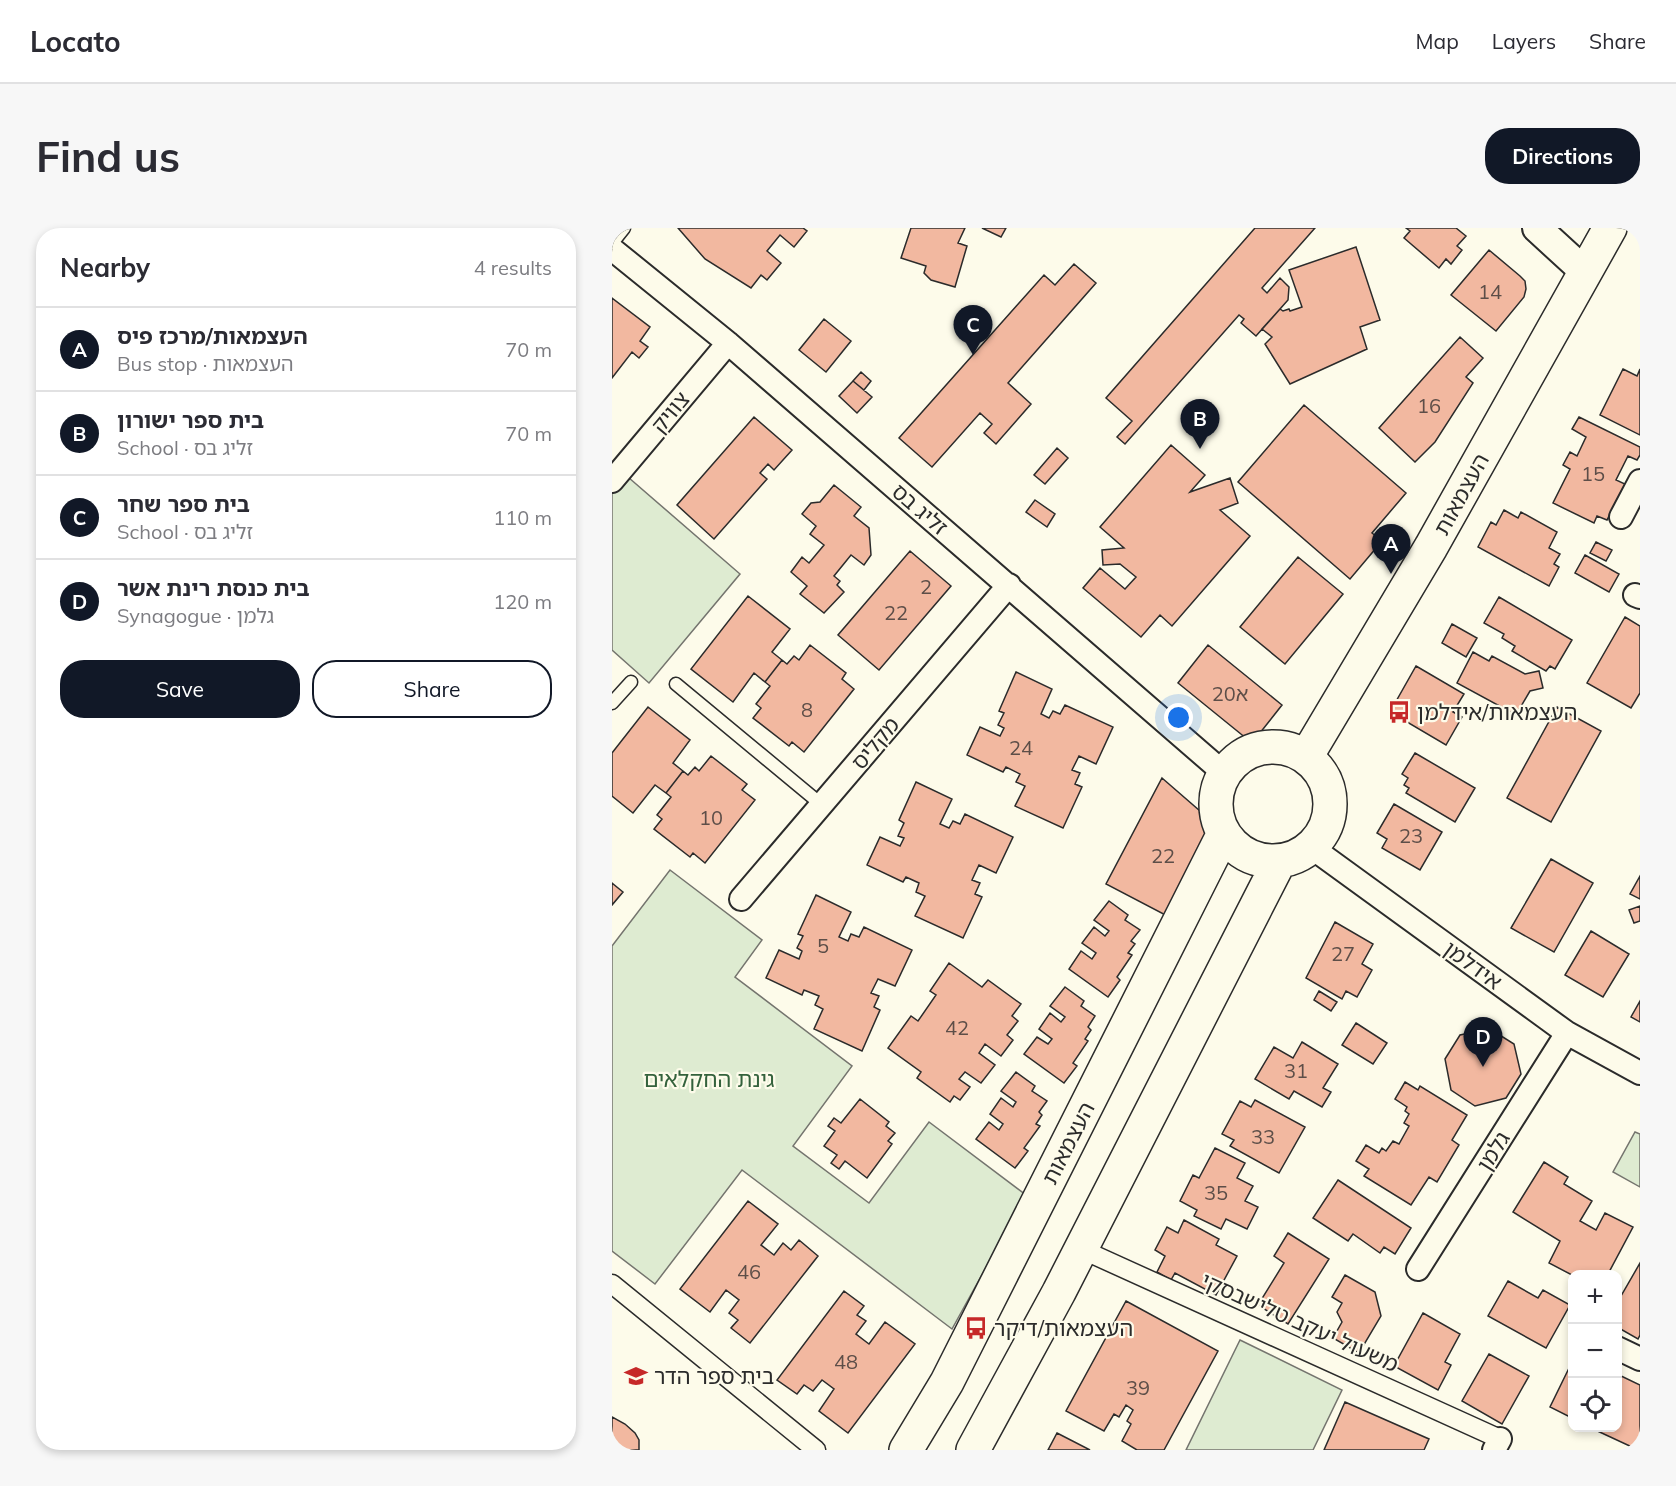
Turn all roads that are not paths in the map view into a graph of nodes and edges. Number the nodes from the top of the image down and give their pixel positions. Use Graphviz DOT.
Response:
graph roads {
  1 [pos="624,228"];
  2 [pos="1537,228"];
  3 [pos="1610,228"];
  4 [pos="612,243"];
  5 [pos="612,249"];
  6 [pos="1586,272"];
  7 [pos="728,343"];
  8 [pos="1640,481"];
  9 [pos="612,482"];
  10 [pos="1621,517"];
  11 [pos="1010,585"];
  12 [pos="631,682"];
  13 [pos="676,684"];
  14 [pos="612,703"];
  15 [pos="1306,758"];
  16 [pos="1225,774"];
  17 [pos="822,805"];
  18 [pos="1224,833"];
  19 [pos="1311,847"];
  20 [pos="1278,862"];
  21 [pos="741,899"];
  22 [pos="1567,1033"];
  23 [pos="1640,1073"];
  24 [pos="1081,1249"];
  25 [pos="1418,1269"];
  26 [pos="612,1284"];
  27 [pos="1622,1350"];
  28 [pos="1640,1359"];
  29 [pos="1497,1444"];
  30 [pos="816,1450"];
  31 [pos="906,1450"];
  32 [pos="973,1450"];
  1 -- 4 [label="lane"];
  2 -- 6 [label="street"];
  3 -- 6 [label="main road, העצמאות"];
  5 -- 7 [label="street, זליג בס"];
  6 -- 15 [label="main road, העצמאות"];
  7 -- 9 [label="street, צוויק"];
  7 -- 11 [label="street, זליג בס"];
  8 -- 10 [label="street"];
  11 -- 16 [label="street, זליג בס"];
  11 -- 17 [label="street, מקליס"];
  12 -- 14 [label="lane"];
  13 -- 17 [label="lane"];
  15 -- 16 [label="main road"];
  15 -- 19 [label="main road"];
  16 -- 18 [label="main road"];
  17 -- 21 [label="street, מקליס"];
  18 -- 20 [label="main road"];
  18 -- 31 [label="main road, העצמאות"];
  19 -- 20 [label="main road"];
  19 -- 22 [label="street, אידלמן"];
  20 -- 24 [label="main road"];
  22 -- 23 [label="street, אידלמן"];
  22 -- 25 [label="street, גלמן"];
  24 -- 29 [label="street, משעול יעקב טלישבסקי"];
  24 -- 32 [label="main road"];
  26 -- 30 [label="street"];
  27 -- 28 [label="street"];
}
